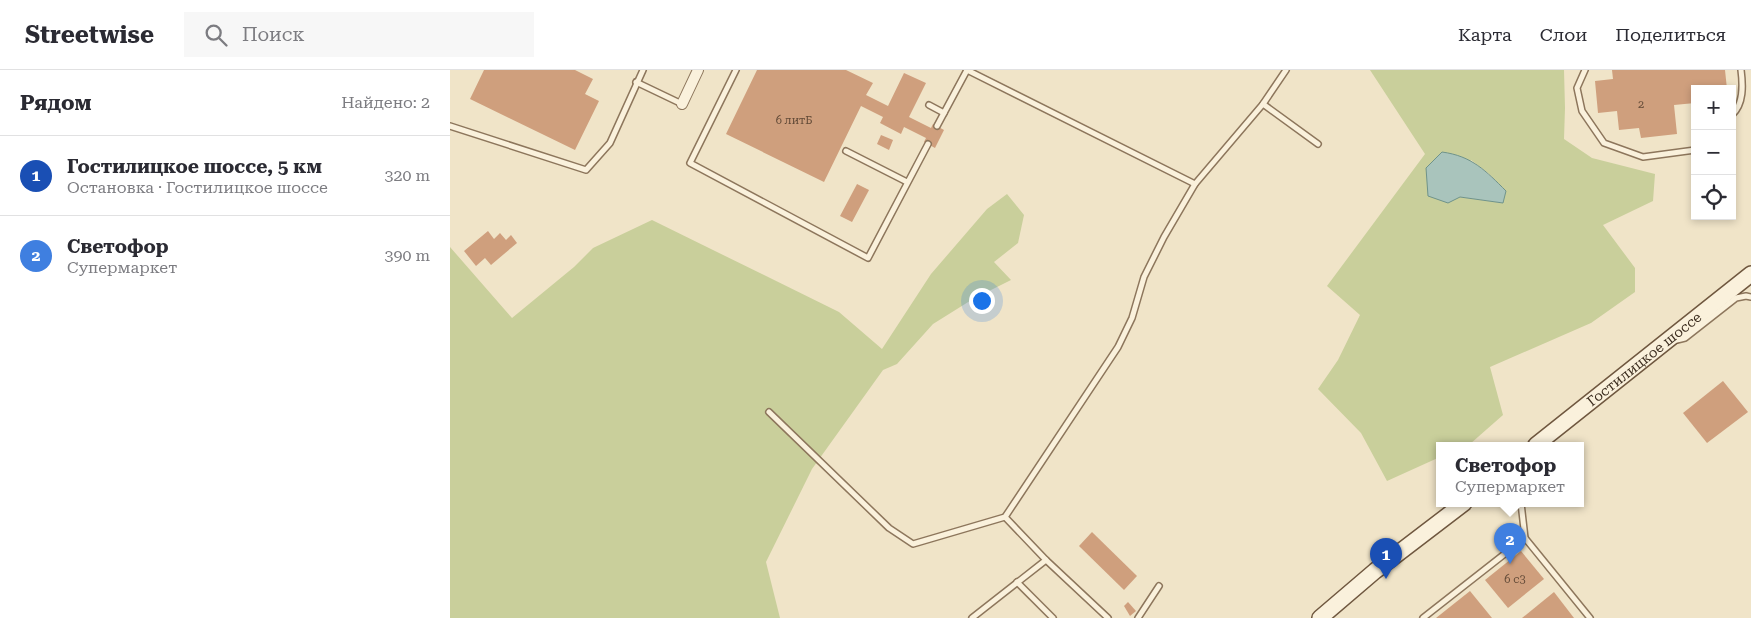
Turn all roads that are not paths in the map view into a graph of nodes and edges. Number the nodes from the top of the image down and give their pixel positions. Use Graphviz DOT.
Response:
graph roads {
  1 [pos="643,70"];
  2 [pos="698,70"];
  3 [pos="736,70"];
  4 [pos="1286,70"];
  5 [pos="1585,70"];
  6 [pos="1741,70"];
  7 [pos="636,82"];
  8 [pos="682,104"];
  9 [pos="1263,104"];
  10 [pos="928,105"];
  11 [pos="1736,112"];
  12 [pos="944,113"];
  13 [pos="450,126"];
  14 [pos="937,126"];
  15 [pos="928,144"];
  16 [pos="1318,144"];
  17 [pos="846,151"];
  18 [pos="1691,151"];
  19 [pos="907,182"];
  20 [pos="1195,184"];
  21 [pos="1751,274"];
  22 [pos="1751,297"];
  23 [pos="1662,345"];
  24 [pos="769,412"];
  25 [pos="1540,442"];
  26 [pos="1459,507"];
  27 [pos="1521,507"];
  28 [pos="1006,517"];
  29 [pos="1525,538"];
  30 [pos="1046,560"];
  31 [pos="1017,582"];
  32 [pos="1159,586"];
  33 [pos="1324,614"];
  34 [pos="972,618"];
  35 [pos="1053,618"];
  36 [pos="1108,618"];
  37 [pos="1138,618"];
  38 [pos="1314,618"];
  39 [pos="1423,618"];
  40 [pos="1590,618"];
  1 -- 7 [label="lane"];
  2 -- 8 [label="street"];
  3 -- 19 [label="lane"];
  4 -- 9 [label="lane"];
  5 -- 18 [label="lane"];
  6 -- 11 [label="lane"];
  7 -- 8 [label="lane"];
  7 -- 13 [label="lane"];
  9 -- 16 [label="lane"];
  9 -- 20 [label="lane"];
  10 -- 12 [label="lane"];
  12 -- 14 [label="lane"];
  12 -- 20 [label="lane"];
  15 -- 19 [label="lane"];
  17 -- 19 [label="lane"];
  20 -- 28 [label="lane"];
  21 -- 23 [label="main road, Гостилицкое шоссе"];
  22 -- 23 [label="lane"];
  23 -- 25 [label="main road, Гостилицкое шоссе"];
  24 -- 28 [label="lane"];
  26 -- 33 [label="main road"];
  27 -- 29 [label="lane"];
  28 -- 30 [label="lane"];
  29 -- 39 [label="lane"];
  29 -- 40 [label="lane"];
  30 -- 31 [label="lane"];
  30 -- 36 [label="lane"];
  31 -- 34 [label="lane"];
  31 -- 35 [label="lane"];
  32 -- 37 [label="lane"];
  33 -- 38 [label="main road"];
}
